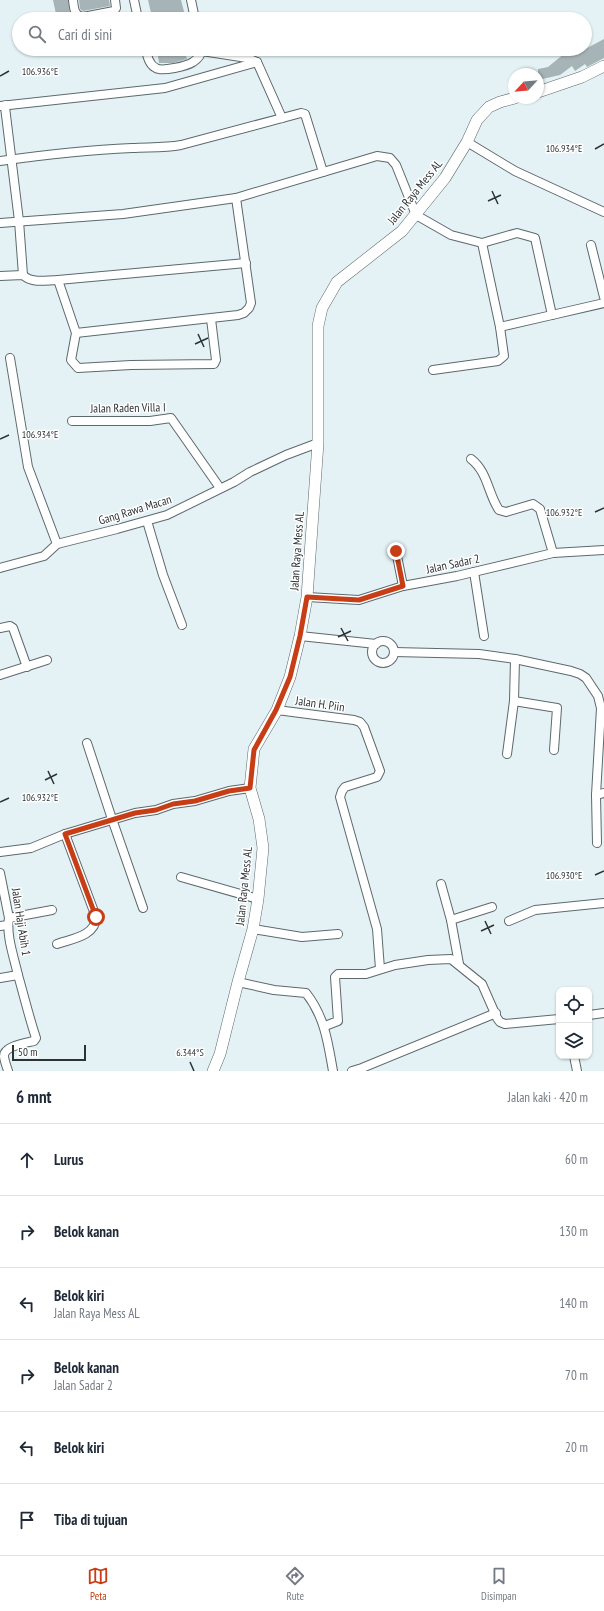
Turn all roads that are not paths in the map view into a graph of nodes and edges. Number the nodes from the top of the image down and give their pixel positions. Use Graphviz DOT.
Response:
graph roads {
  1 [pos="73,0"];
  2 [pos="115,0"];
  3 [pos="134,0"];
  4 [pos="191,0"];
  5 [pos="75,12"];
  6 [pos="109,12"];
  7 [pos="137,12"];
  8 [pos="194,12"];
  9 [pos="148,56"];
  10 [pos="199,56"];
  11 [pos="237,56"];
  12 [pos="257,62"];
  13 [pos="604,66"];
  14 [pos="544,90"];
  15 [pos="508,100"];
  16 [pos="3,106"];
  17 [pos="282,118"];
  18 [pos="467,142"];
  19 [pos="12,160"];
  20 [pos="0,161"];
  21 [pos="322,172"];
  22 [pos="236,198"];
  23 [pos="604,212"];
  24 [pos="416,215"];
  25 [pos="19,221"];
  26 [pos="0,224"];
  27 [pos="482,243"];
  28 [pos="591,244"];
  29 [pos="246,263"];
  30 [pos="23,275"];
  31 [pos="0,276"];
  32 [pos="58,280"];
  33 [pos="604,297"];
  34 [pos="604,303"];
  35 [pos="552,315"];
  36 [pos="211,319"];
  37 [pos="500,327"];
  38 [pos="76,333"];
  39 [pos="10,358"];
  40 [pos="433,370"];
  41 [pos="72,421"];
  42 [pos="318,443"];
  43 [pos="471,459"];
  44 [pos="220,488"];
  45 [pos="147,522"];
  46 [pos="57,544"];
  47 [pos="604,550"];
  48 [pos="396,551"];
  49 [pos="553,553"];
  50 [pos="0,568"];
  51 [pos="474,572"];
  52 [pos="403,586"];
  53 [pos="307,597"];
  54 [pos="182,625"];
  55 [pos="0,628"];
  56 [pos="300,636"];
  57 [pos="484,636"];
  58 [pos="376,644"];
  59 [pos="394,652"];
  60 [pos="515,659"];
  61 [pos="47,660"];
  62 [pos="27,667"];
  63 [pos="0,675"];
  64 [pos="514,701"];
  65 [pos="276,710"];
  66 [pos="87,743"];
  67 [pos="554,750"];
  68 [pos="601,750"];
  69 [pos="507,754"];
  70 [pos="250,788"];
  71 [pos="600,794"];
  72 [pos="112,820"];
  73 [pos="65,834"];
  74 [pos="597,843"];
  75 [pos="0,852"];
  76 [pos="0,873"];
  77 [pos="181,877"];
  78 [pos="441,884"];
  79 [pos="258,899"];
  80 [pos="604,903"];
  81 [pos="492,907"];
  82 [pos="144,908"];
  83 [pos="52,910"];
  84 [pos="451,920"];
  85 [pos="509,921"];
  86 [pos="6,923"];
  87 [pos="253,929"];
  88 [pos="338,934"];
  89 [pos="57,944"];
  90 [pos="459,964"];
  91 [pos="380,969"];
  92 [pos="18,975"];
  93 [pos="0,978"];
  94 [pos="238,982"];
  95 [pos="496,1013"];
  96 [pos="604,1013"];
  97 [pos="592,1015"];
  98 [pos="556,1018"];
  99 [pos="325,1026"];
  100 [pos="575,1059"];
  101 [pos="8,1071"];
  102 [pos="213,1071"];
  103 [pos="333,1071"];
  104 [pos="352,1071"];
  105 [pos="577,1071"];
  1 -- 5 [label="street"];
  2 -- 6 [label="street"];
  3 -- 7 [label="street"];
  4 -- 8 [label="street"];
  9 -- 10 [label="street"];
  11 -- 12 [label="street"];
  12 -- 16 [label="street"];
  12 -- 17 [label="street"];
  13 -- 14 [label="street"];
  15 -- 18 [label="street, Jalan Raya Mess AL"];
  16 -- 19 [label="street"];
  17 -- 19 [label="street"];
  17 -- 21 [label="street"];
  18 -- 23 [label="street"];
  18 -- 24 [label="street, Jalan Raya Mess AL"];
  19 -- 20 [label="street"];
  19 -- 25 [label="street"];
  21 -- 22 [label="street"];
  21 -- 24 [label="street"];
  22 -- 25 [label="street"];
  22 -- 29 [label="street"];
  24 -- 27 [label="street"];
  24 -- 42 [label="street, Jalan Raya Mess AL"];
  25 -- 26 [label="street"];
  25 -- 30 [label="street"];
  27 -- 35 [label="street"];
  27 -- 37 [label="street"];
  28 -- 33 [label="street"];
  29 -- 32 [label="street"];
  29 -- 36 [label="street"];
  30 -- 31 [label="street"];
  30 -- 32 [label="street"];
  32 -- 38 [label="street"];
  34 -- 35 [label="street"];
  35 -- 37 [label="street"];
  36 -- 38 [label="street"];
  36 -- 38 [label="street"];
  37 -- 40 [label="street"];
  39 -- 46 [label="street"];
  41 -- 44 [label="street, Jalan Raden Villa I"];
  42 -- 44 [label="street, Gang Rawa Macan"];
  42 -- 53 [label="street, Jalan Raya Mess AL"];
  43 -- 49 [label="street"];
  44 -- 45 [label="street, Gang Rawa Macan"];
  45 -- 46 [label="street, Gang Rawa Macan"];
  45 -- 54 [label="street"];
  46 -- 50 [label="street, Gang Rawa Macan"];
  47 -- 49 [label="street, Jalan Sadar 2"];
  48 -- 52 [label="street"];
  49 -- 51 [label="street, Jalan Sadar 2"];
  51 -- 52 [label="street, Jalan Sadar 2"];
  51 -- 57 [label="street"];
  52 -- 53 [label="street, Jalan Sadar 2"];
  53 -- 56 [label="street, Jalan Raya Mess AL"];
  55 -- 62 [label="street"];
  56 -- 58 [label="street"];
  56 -- 65 [label="street, Jalan Raya Mess AL"];
  58 -- 59 [label="street"];
  58 -- 59 [label="street"];
  59 -- 60 [label="street"];
  60 -- 64 [label="street"];
  60 -- 68 [label="street"];
  61 -- 62 [label="street"];
  62 -- 63 [label="street"];
  64 -- 67 [label="street"];
  64 -- 69 [label="street"];
  65 -- 70 [label="street, Jalan Raya Mess AL"];
  65 -- 91 [label="street, Jalan H. Piin"];
  66 -- 72 [label="street"];
  68 -- 71 [label="street"];
  70 -- 72 [label="street"];
  70 -- 79 [label="street, Jalan Raya Mess AL"];
  71 -- 74 [label="street"];
  72 -- 73 [label="street"];
  72 -- 82 [label="street"];
  73 -- 75 [label="street"];
  73 -- 89 [label="street"];
  76 -- 86 [label="street, Jalan Haji Abih 1"];
  77 -- 79 [label="street"];
  78 -- 84 [label="street"];
  79 -- 87 [label="street, Jalan Raya Mess AL"];
  80 -- 85 [label="street"];
  81 -- 84 [label="street"];
  83 -- 86 [label="street"];
  84 -- 90 [label="street"];
  86 -- 92 [label="street, Jalan Haji Abih 1"];
  87 -- 88 [label="street"];
  87 -- 94 [label="street, Jalan Raya Mess AL"];
  90 -- 91 [label="street"];
  90 -- 95 [label="street"];
  91 -- 99 [label="street"];
  92 -- 93 [label="street"];
  92 -- 101 [label="street, Jalan Haji Abih 1"];
  94 -- 99 [label="street"];
  94 -- 102 [label="street, Jalan Raya Mess AL"];
  95 -- 98 [label="street"];
  95 -- 104 [label="street"];
  96 -- 97 [label="street"];
  99 -- 103 [label="street"];
  100 -- 105 [label="street"];
}
